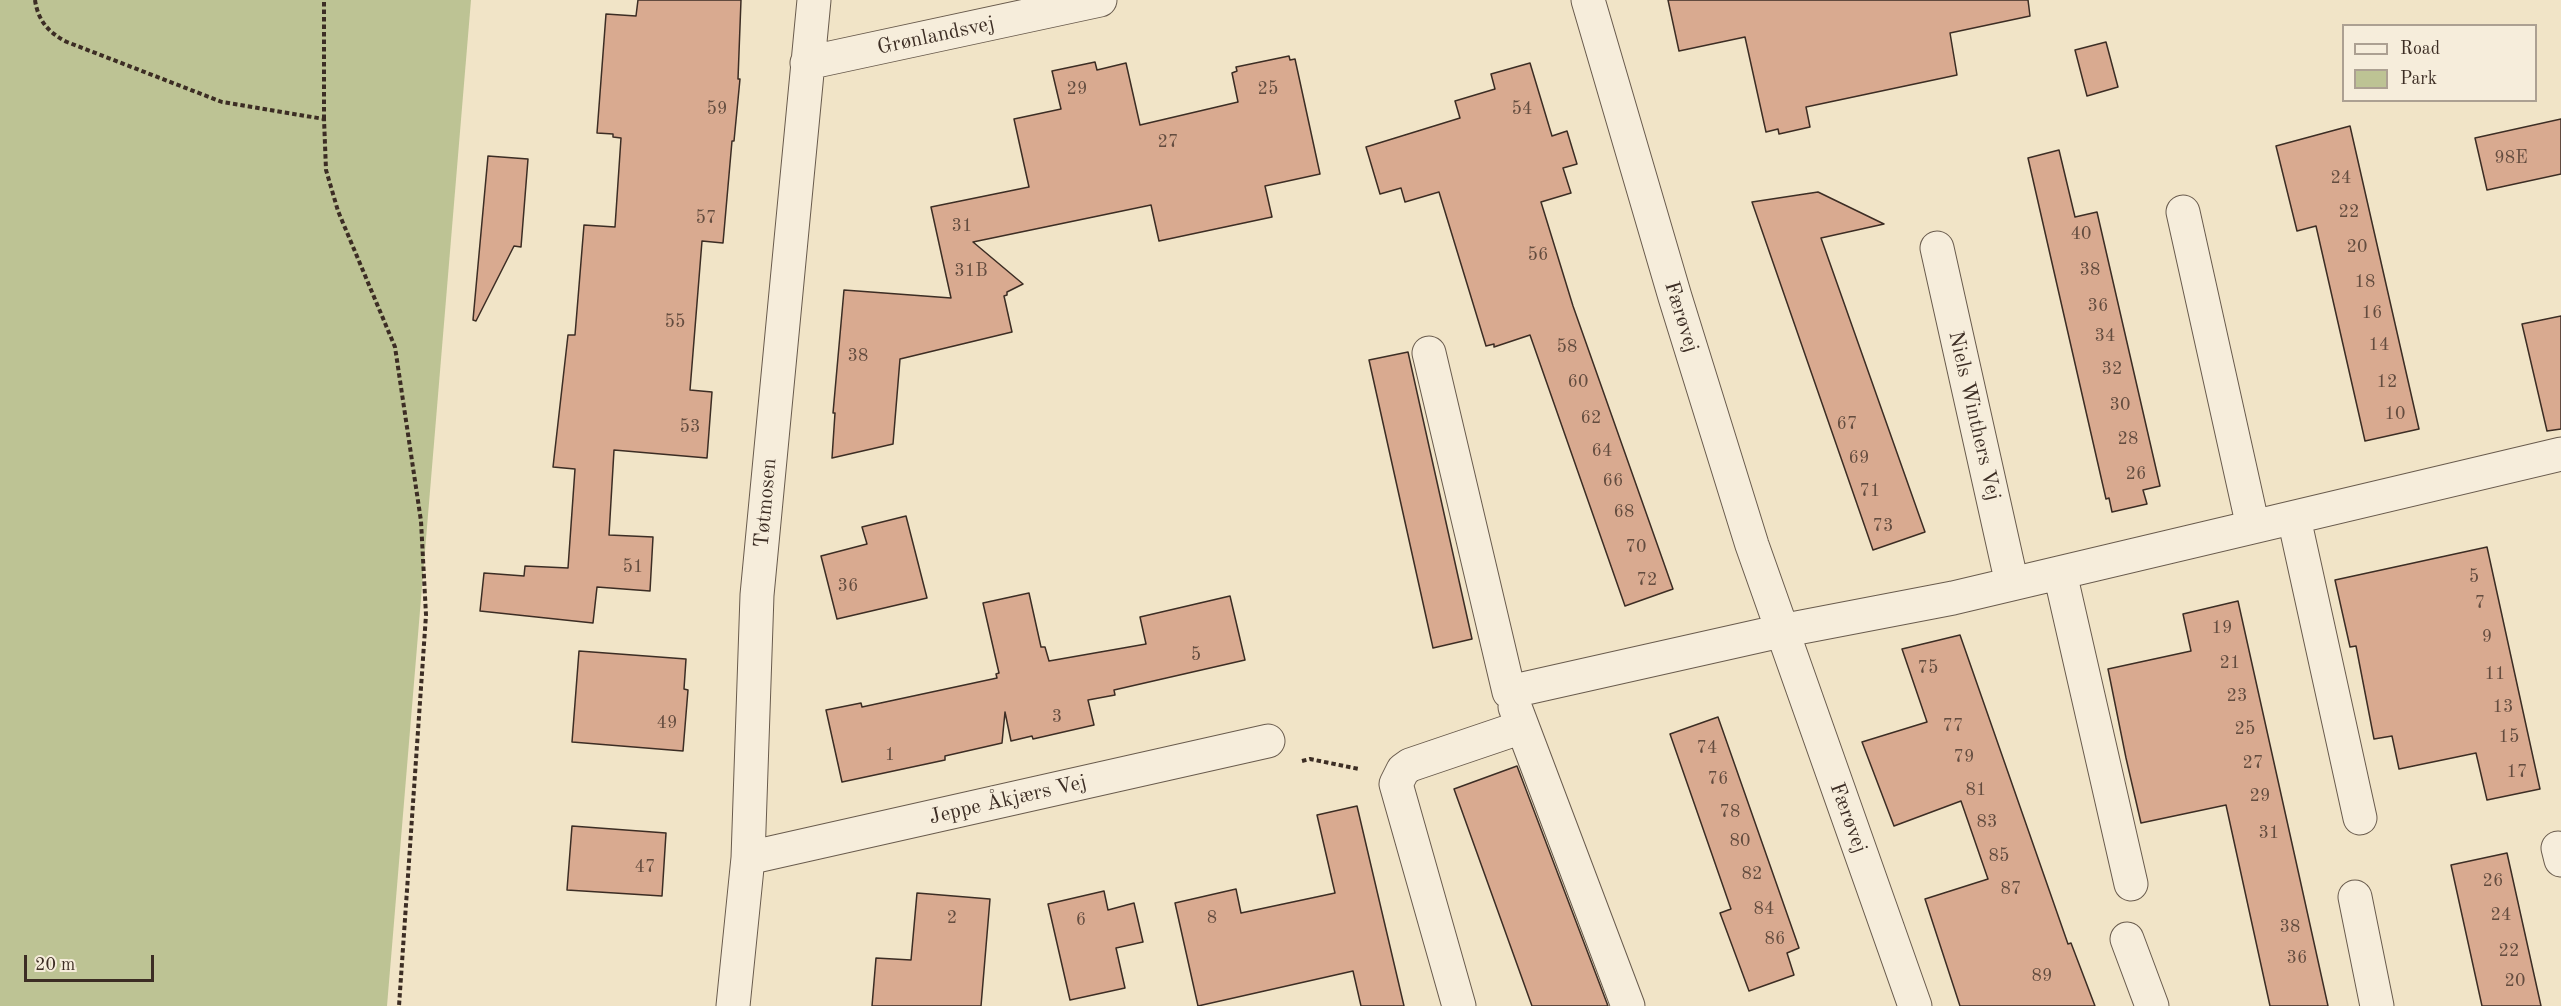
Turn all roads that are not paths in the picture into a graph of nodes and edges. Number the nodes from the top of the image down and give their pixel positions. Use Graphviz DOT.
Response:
graph roads {
  1 [pos="814,0"];
  2 [pos="1100,0"];
  3 [pos="1588,0"];
  4 [pos="807,63"];
  5 [pos="2183,212"];
  6 [pos="1937,248"];
  7 [pos="1429,353"];
  8 [pos="2561,454"];
  9 [pos="2294,518"];
  10 [pos="2253,527"];
  11 [pos="2060,573"];
  12 [pos="2012,584"];
  13 [pos="1781,631"];
  14 [pos="1509,692"];
  15 [pos="1522,727"];
  16 [pos="1268,741"];
  17 [pos="2360,818"];
  18 [pos="747,858"];
  19 [pos="2131,884"];
  20 [pos="2355,897"];
  21 [pos="2127,939"];
  22 [pos="733,1006"];
  23 [pos="1459,1006"];
  24 [pos="1628,1006"];
  25 [pos="1915,1006"];
  26 [pos="2152,1006"];
  27 [pos="2377,1006"];
  1 -- 4 [label="street, Tøtmosen"];
  2 -- 4 [label="street, Grønlandsvej"];
  3 -- 13 [label="street, Færøvej"];
  4 -- 18 [label="street, Tøtmosen"];
  5 -- 10 [label="street"];
  6 -- 12 [label="street, Niels Winthers Vej"];
  7 -- 14 [label="street"];
  8 -- 9 [label="street"];
  9 -- 10 [label="street"];
  9 -- 17 [label="street"];
  10 -- 11 [label="street"];
  11 -- 12 [label="street"];
  11 -- 19 [label="street"];
  12 -- 13 [label="street"];
  13 -- 14 [label="street"];
  13 -- 25 [label="street, Færøvej"];
  14 -- 15 [label="street"];
  15 -- 23 [label="street"];
  15 -- 24 [label="street"];
  16 -- 18 [label="street, Jeppe Åkjærs Vej"];
  18 -- 22 [label="street, Tøtmosen"];
  20 -- 27 [label="street"];
  21 -- 26 [label="street"];
}
